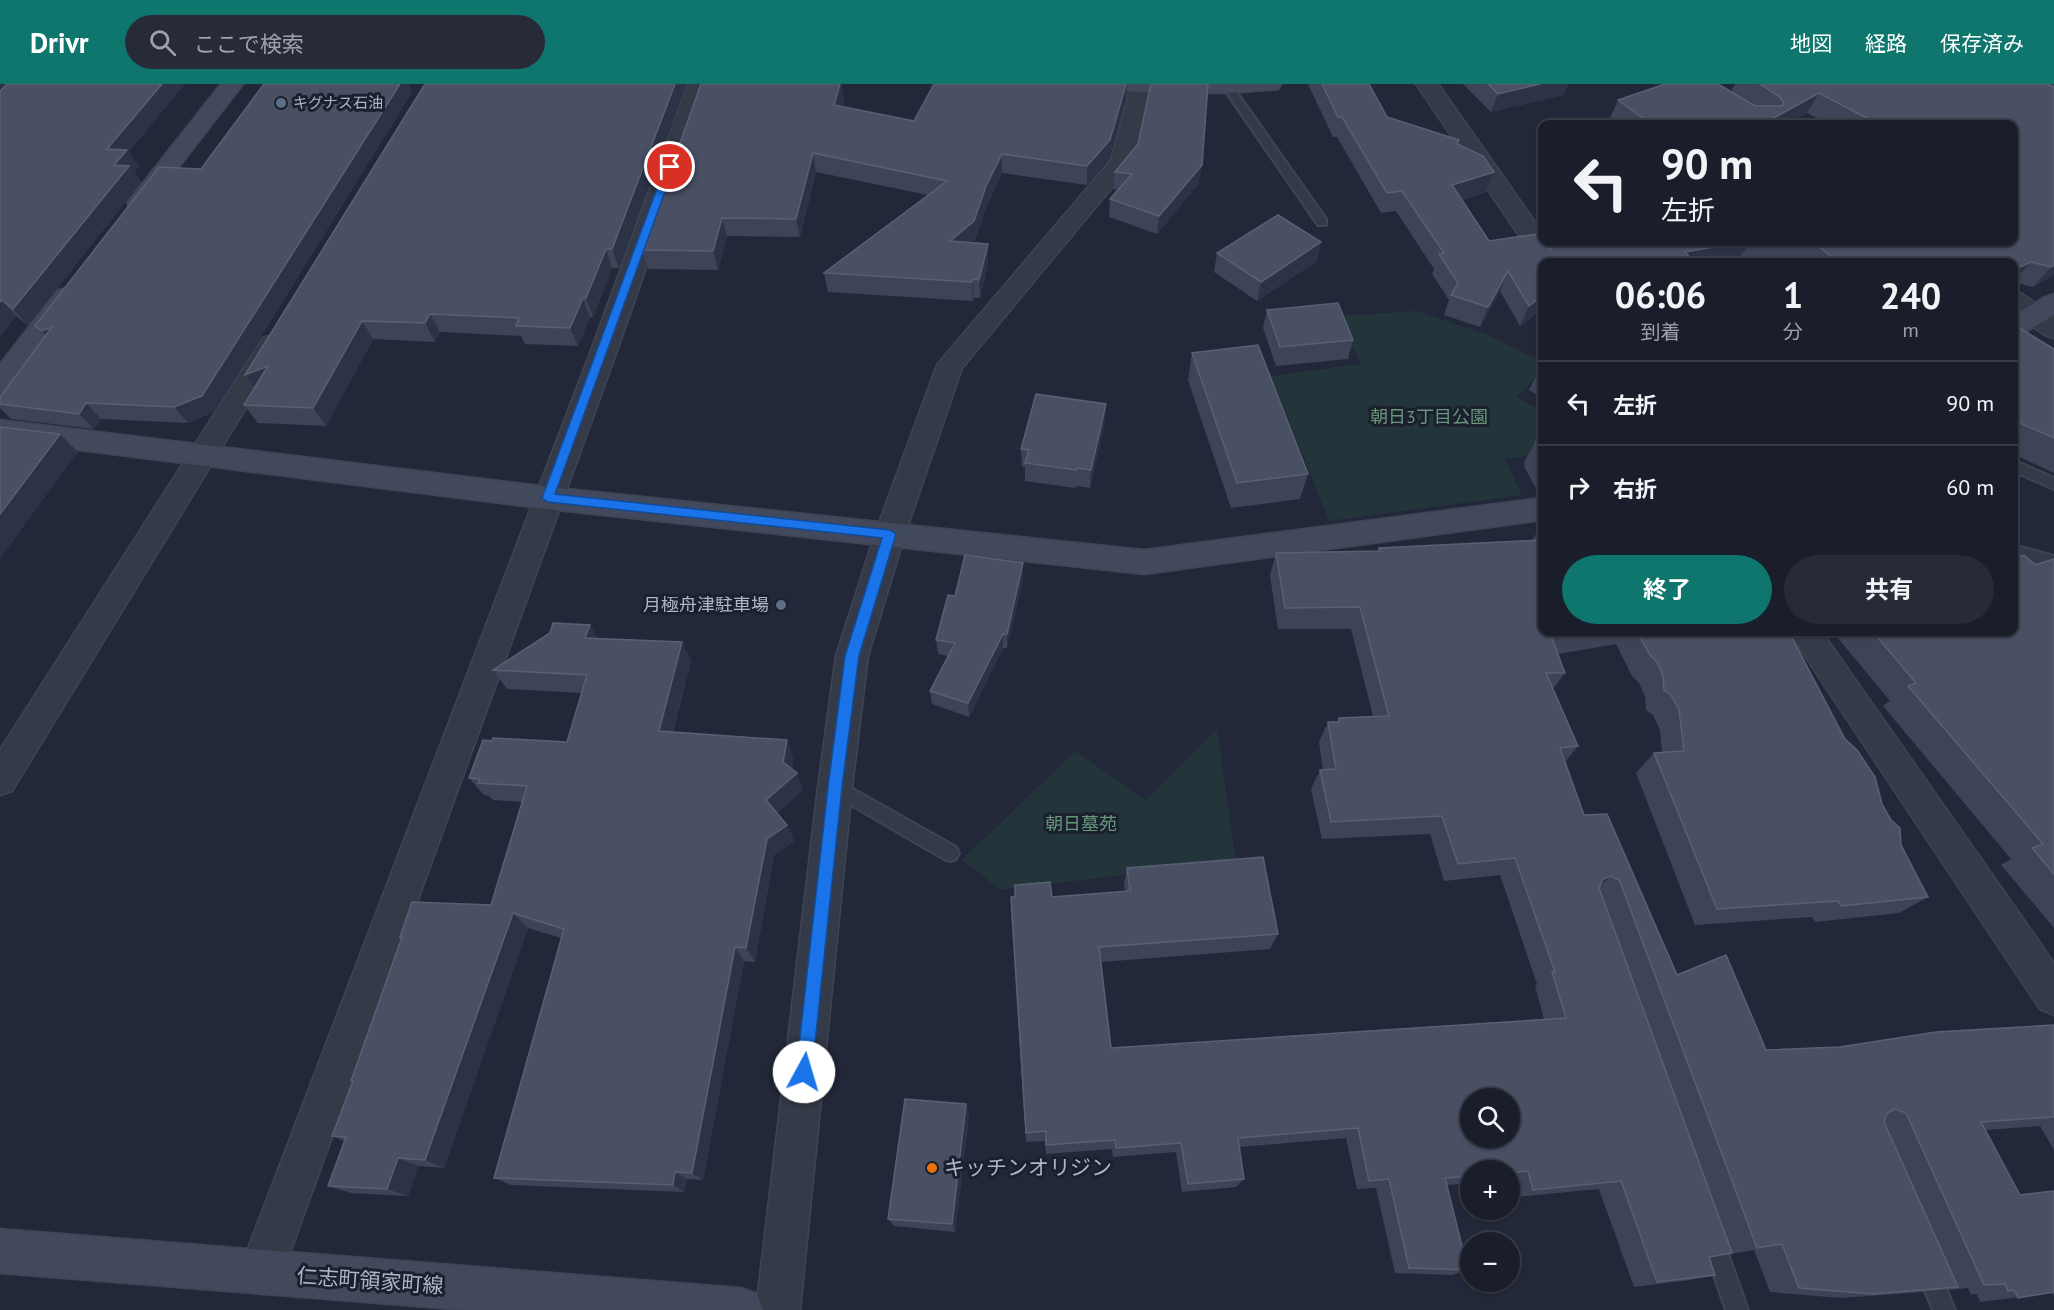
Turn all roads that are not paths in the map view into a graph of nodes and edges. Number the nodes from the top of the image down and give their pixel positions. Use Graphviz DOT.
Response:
graph roads {
  1 [pos="232,84"];
  2 [pos="699,84"];
  3 [pos="1097,84"];
  4 [pos="1270,84"];
  5 [pos="1427,84"];
  6 [pos="1136,85"];
  7 [pos="1227,86"];
  8 [pos="1322,222"];
  9 [pos="123,224"];
  10 [pos="1538,245"];
  11 [pos="80,280"];
  12 [pos="284,325"];
  13 [pos="0,383"];
  14 [pos="0,430"];
  15 [pos="205,455"];
  16 [pos="2018,467"];
  17 [pos="2054,484"];
  18 [pos="548,498"];
  19 [pos="1538,510"];
  20 [pos="890,534"];
  21 [pos="2018,552"];
  22 [pos="2054,562"];
  23 [pos="1808,636"];
  24 [pos="0,780"];
  25 [pos="835,787"];
  26 [pos="950,852"];
  27 [pos="2048,976"];
  28 [pos="1705,1220"];
  29 [pos="1917,1247"];
  30 [pos="0,1251"];
  31 [pos="261,1272"];
  32 [pos="741,1310"];
  33 [pos="778,1310"];
  34 [pos="1737,1310"];
  35 [pos="1944,1310"];
  1 -- 9 [label="street"];
  2 -- 18 [label="street"];
  3 -- 6 [label="street"];
  4 -- 7 [label="street"];
  5 -- 10 [label="street"];
  6 -- 7 [label="street"];
  6 -- 20 [label="street"];
  7 -- 8 [label="lane"];
  11 -- 13 [label="street"];
  12 -- 15 [label="street"];
  14 -- 15 [label="street"];
  15 -- 18 [label="street"];
  15 -- 24 [label="street"];
  16 -- 17 [label="lane"];
  18 -- 20 [label="street"];
  18 -- 31 [label="street"];
  19 -- 20 [label="street"];
  20 -- 25 [label="street"];
  21 -- 22 [label="lane"];
  23 -- 27 [label="street"];
  25 -- 26 [label="lane"];
  25 -- 33 [label="street"];
  28 -- 34 [label="lane"];
  29 -- 35 [label="lane"];
  30 -- 31 [label="street, 仁志町領家町線"];
  31 -- 32 [label="street, 仁志町領家町線"];
}
